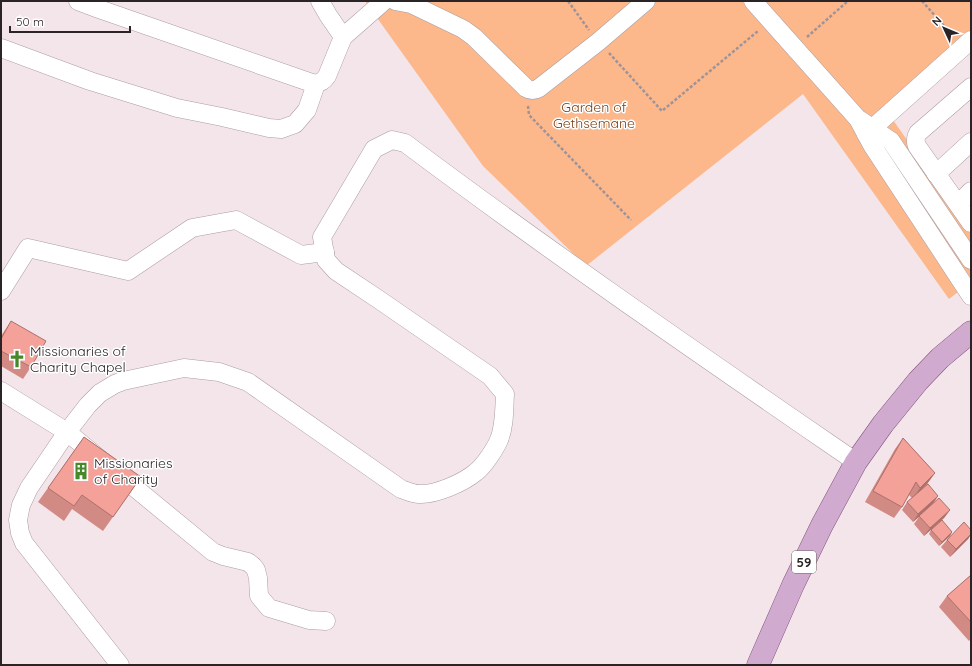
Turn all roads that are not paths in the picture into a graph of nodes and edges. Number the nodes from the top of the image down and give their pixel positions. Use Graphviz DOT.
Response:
graph roads {
  1 [pos="78,1"];
  2 [pos="320,1"];
  3 [pos="384,1"];
  4 [pos="646,1"];
  5 [pos="753,1"];
  6 [pos="407,2"];
  7 [pos="343,37"];
  8 [pos="967,44"];
  9 [pos="1,48"];
  10 [pos="316,84"];
  11 [pos="971,86"];
  12 [pos="866,127"];
  13 [pos="971,142"];
  14 [pos="936,174"];
  15 [pos="971,192"];
  16 [pos="958,204"];
  17 [pos="971,222"];
  18 [pos="325,252"];
  19 [pos="971,260"];
  20 [pos="1,291"];
  21 [pos="971,296"];
  22 [pos="971,332"];
  23 [pos="1,392"];
  24 [pos="67,432"];
  25 [pos="856,462"];
  26 [pos="326,621"];
  27 [pos="120,665"];
  28 [pos="758,665"];
  1 -- 10 [label="street"];
  2 -- 7 [label="street"];
  3 -- 7 [label="street"];
  4 -- 6 [label="street"];
  5 -- 12 [label="street"];
  7 -- 10 [label="street"];
  8 -- 12 [label="street"];
  9 -- 10 [label="street"];
  11 -- 14 [label="street"];
  12 -- 19 [label="street"];
  12 -- 21 [label="street"];
  13 -- 14 [label="street"];
  14 -- 16 [label="street"];
  15 -- 16 [label="street"];
  16 -- 17 [label="street"];
  18 -- 20 [label="street"];
  18 -- 24 [label="street"];
  18 -- 25 [label="street"];
  22 -- 25 [label="main road, 59"];
  23 -- 24 [label="street"];
  24 -- 26 [label="street"];
  24 -- 27 [label="street"];
  25 -- 28 [label="main road, 59"];
}
